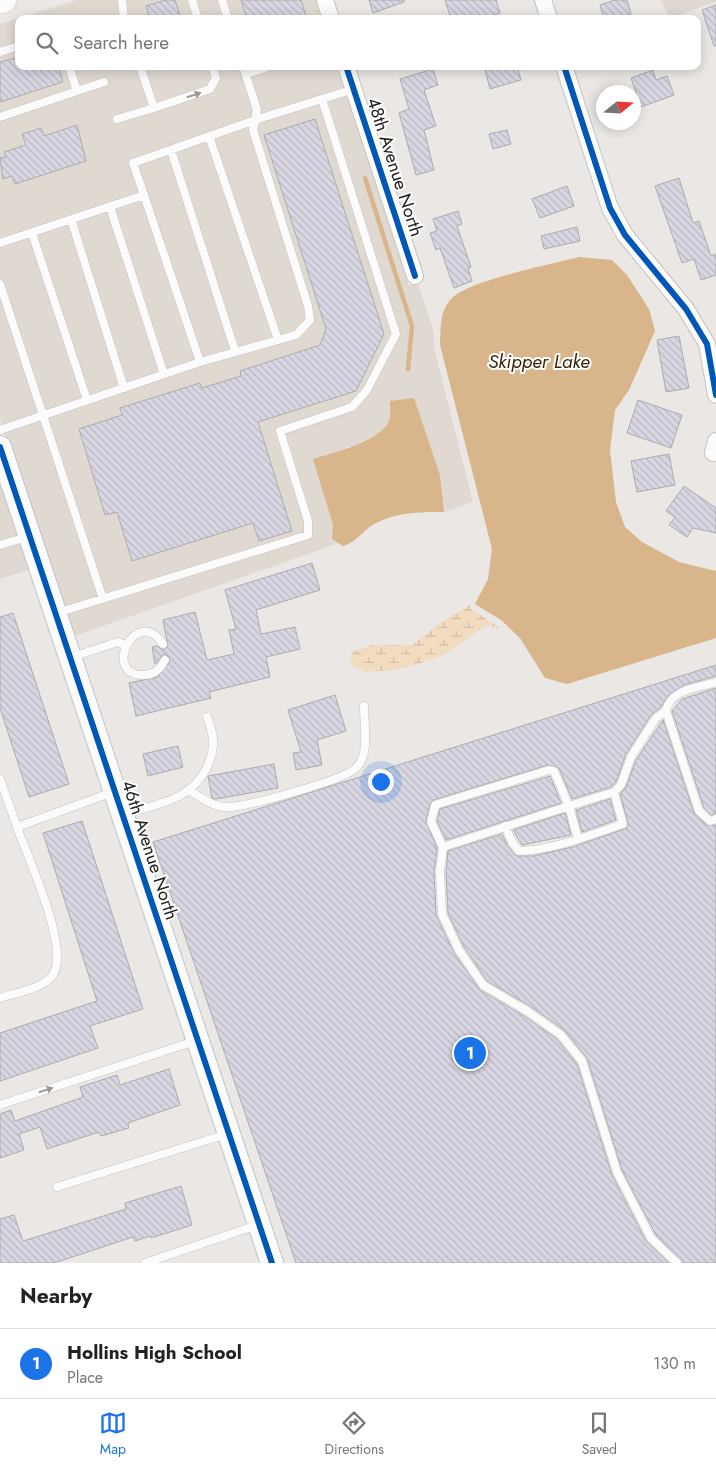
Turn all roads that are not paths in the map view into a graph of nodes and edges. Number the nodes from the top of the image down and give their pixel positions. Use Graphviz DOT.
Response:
graph roads {
  1 [pos="4,0"];
  2 [pos="122,0"];
  3 [pos="192,0"];
  4 [pos="222,0"];
  5 [pos="325,0"];
  6 [pos="543,0"];
  7 [pos="0,1"];
  8 [pos="123,15"];
  9 [pos="197,15"];
  10 [pos="227,15"];
  11 [pos="330,15"];
  12 [pos="548,15"];
  13 [pos="15,47"];
  14 [pos="0,52"];
  15 [pos="70,70"];
  16 [pos="141,70"];
  17 [pos="213,70"];
  18 [pos="244,70"];
  19 [pos="258,70"];
  20 [pos="347,70"];
  21 [pos="565,70"];
  22 [pos="246,74"];
  23 [pos="104,82"];
  24 [pos="354,89"];
  25 [pos="77,91"];
  26 [pos="322,99"];
  27 [pos="154,108"];
  28 [pos="0,117"];
  29 [pos="117,119"];
  30 [pos="255,120"];
  31 [pos="209,136"];
  32 [pos="171,150"];
  33 [pos="144,195"];
  34 [pos="110,206"];
  35 [pos="72,219"];
  36 [pos="32,233"];
  37 [pos="0,243"];
  38 [pos="415,276"];
  39 [pos="0,284"];
  40 [pos="278,340"];
  41 [pos="235,351"];
  42 [pos="200,362"];
  43 [pos="164,374"];
  44 [pos="124,388"];
  45 [pos="716,395"];
  46 [pos="87,400"];
  47 [pos="43,415"];
  48 [pos="0,430"];
  49 [pos="0,447"];
  50 [pos="29,536"];
  51 [pos="0,545"];
  52 [pos="103,599"];
  53 [pos="55,614"];
  54 [pos="163,644"];
  55 [pos="125,645"];
  56 [pos="70,657"];
  57 [pos="164,660"];
  58 [pos="716,682"];
  59 [pos="364,706"];
  60 [pos="666,710"];
  61 [pos="207,717"];
  62 [pos="0,779"];
  63 [pos="190,791"];
  64 [pos="114,792"];
  65 [pos="614,792"];
  66 [pos="569,806"];
  67 [pos="122,815"];
  68 [pos="716,819"];
  69 [pos="505,826"];
  70 [pos="17,827"];
  71 [pos="578,839"];
  72 [pos="443,847"];
  73 [pos="0,998"];
  74 [pos="197,1040"];
  75 [pos="0,1105"];
  76 [pos="228,1133"];
  77 [pos="57,1187"];
  78 [pos="259,1224"];
  79 [pos="146,1263"];
  80 [pos="272,1263"];
  81 [pos="676,1263"];
  1 -- 7 [label="main road"];
  2 -- 8 [label="lane"];
  3 -- 9 [label="lane"];
  4 -- 10 [label="lane"];
  5 -- 11 [label="street"];
  6 -- 12 [label="street"];
  13 -- 14 [label="lane"];
  15 -- 25 [label="lane"];
  16 -- 27 [label="lane"];
  27 -- 17 [label="lane, one-way"];
  18 -- 22 [label="lane"];
  19 -- 22 [label="lane"];
  20 -- 24 [label="street, 48th Avenue North"];
  21 -- 45 [label="street"];
  22 -- 30 [label="lane"];
  23 -- 25 [label="lane"];
  24 -- 26 [label="lane"];
  24 -- 38 [label="street, 48th Avenue North"];
  25 -- 28 [label="lane"];
  26 -- 30 [label="lane"];
  26 -- 52 [label="lane"];
  27 -- 29 [label="lane"];
  30 -- 31 [label="lane"];
  30 -- 40 [label="lane"];
  31 -- 32 [label="lane"];
  31 -- 40 [label="lane"];
  32 -- 33 [label="lane"];
  32 -- 41 [label="lane"];
  33 -- 34 [label="lane"];
  33 -- 42 [label="lane"];
  34 -- 35 [label="lane"];
  34 -- 43 [label="lane"];
  35 -- 36 [label="lane"];
  35 -- 44 [label="lane"];
  36 -- 37 [label="lane"];
  36 -- 46 [label="lane"];
  39 -- 47 [label="lane"];
  40 -- 41 [label="lane"];
  41 -- 42 [label="lane"];
  42 -- 43 [label="lane"];
  43 -- 44 [label="lane"];
  44 -- 46 [label="lane"];
  46 -- 47 [label="lane"];
  47 -- 48 [label="lane"];
  47 -- 52 [label="lane"];
  49 -- 50 [label="street, 46th Avenue North"];
  50 -- 51 [label="lane"];
  50 -- 53 [label="street, 46th Avenue North"];
  52 -- 53 [label="lane"];
  53 -- 56 [label="street, 46th Avenue North"];
  54 -- 55 [label="lane"];
  55 -- 56 [label="lane"];
  55 -- 57 [label="lane"];
  56 -- 64 [label="street, 46th Avenue North"];
  58 -- 60 [label="lane"];
  59 -- 63 [label="lane"];
  60 -- 65 [label="lane"];
  60 -- 68 [label="lane"];
  61 -- 63 [label="lane"];
  62 -- 70 [label="lane"];
  63 -- 67 [label="lane"];
  64 -- 67 [label="street, 46th Avenue North"];
  64 -- 70 [label="lane"];
  65 -- 66 [label="lane"];
  65 -- 71 [label="lane"];
  66 -- 69 [label="lane"];
  66 -- 71 [label="lane"];
  66 -- 72 [label="lane"];
  67 -- 74 [label="street, 46th Avenue North"];
  69 -- 71 [label="lane"];
  69 -- 72 [label="lane"];
  70 -- 73 [label="lane"];
  72 -- 81 [label="lane"];
  75 -- 74 [label="lane, one-way"];
  74 -- 76 [label="street, 46th Avenue North"];
  76 -- 77 [label="lane"];
  76 -- 78 [label="street, 46th Avenue North"];
  78 -- 79 [label="lane"];
  78 -- 80 [label="street, 46th Avenue North"];
}
